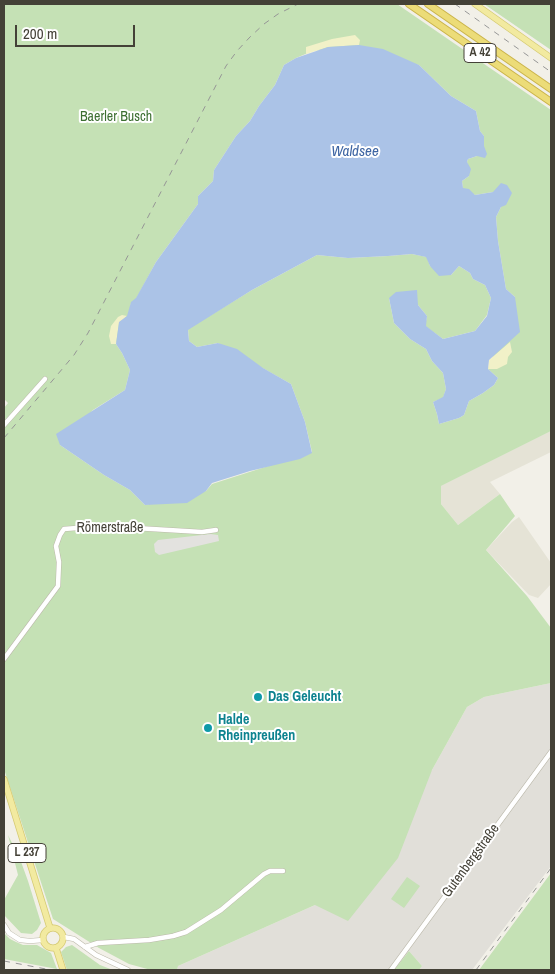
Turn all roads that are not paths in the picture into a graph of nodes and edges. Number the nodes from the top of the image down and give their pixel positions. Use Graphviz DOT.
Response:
graph roads {
  1 [pos="409,4"];
  2 [pos="428,4"];
  3 [pos="475,4"];
  4 [pos="551,58"];
  5 [pos="551,89"];
  6 [pos="551,102"];
  7 [pos="45,379"];
  8 [pos="4,425"];
  9 [pos="216,530"];
  10 [pos="4,659"];
  11 [pos="551,752"];
  12 [pos="4,779"];
  13 [pos="283,871"];
  14 [pos="4,926"];
  15 [pos="50,928"];
  16 [pos="64,937"];
  17 [pos="43,940"];
  18 [pos="85,947"];
  19 [pos="56,948"];
  20 [pos="63,970"];
  21 [pos="128,970"];
  22 [pos="391,970"];
  1 -- 6 [label="highway, A 42"];
  2 -- 5 [label="highway, A 42"];
  3 -- 4 [label="main road"];
  7 -- 8 [label="street"];
  9 -- 10 [label="street, Römerstraße"];
  11 -- 22 [label="street, Gutenbergstraße"];
  12 -- 15 [label="main road, L 237"];
  13 -- 18 [label="street"];
  14 -- 17 [label="street"];
  15 -- 16 [label="main road"];
  15 -- 17 [label="main road"];
  16 -- 18 [label="street"];
  16 -- 19 [label="main road"];
  17 -- 19 [label="main road"];
  18 -- 21 [label="street"];
  19 -- 20 [label="main road"];
}
